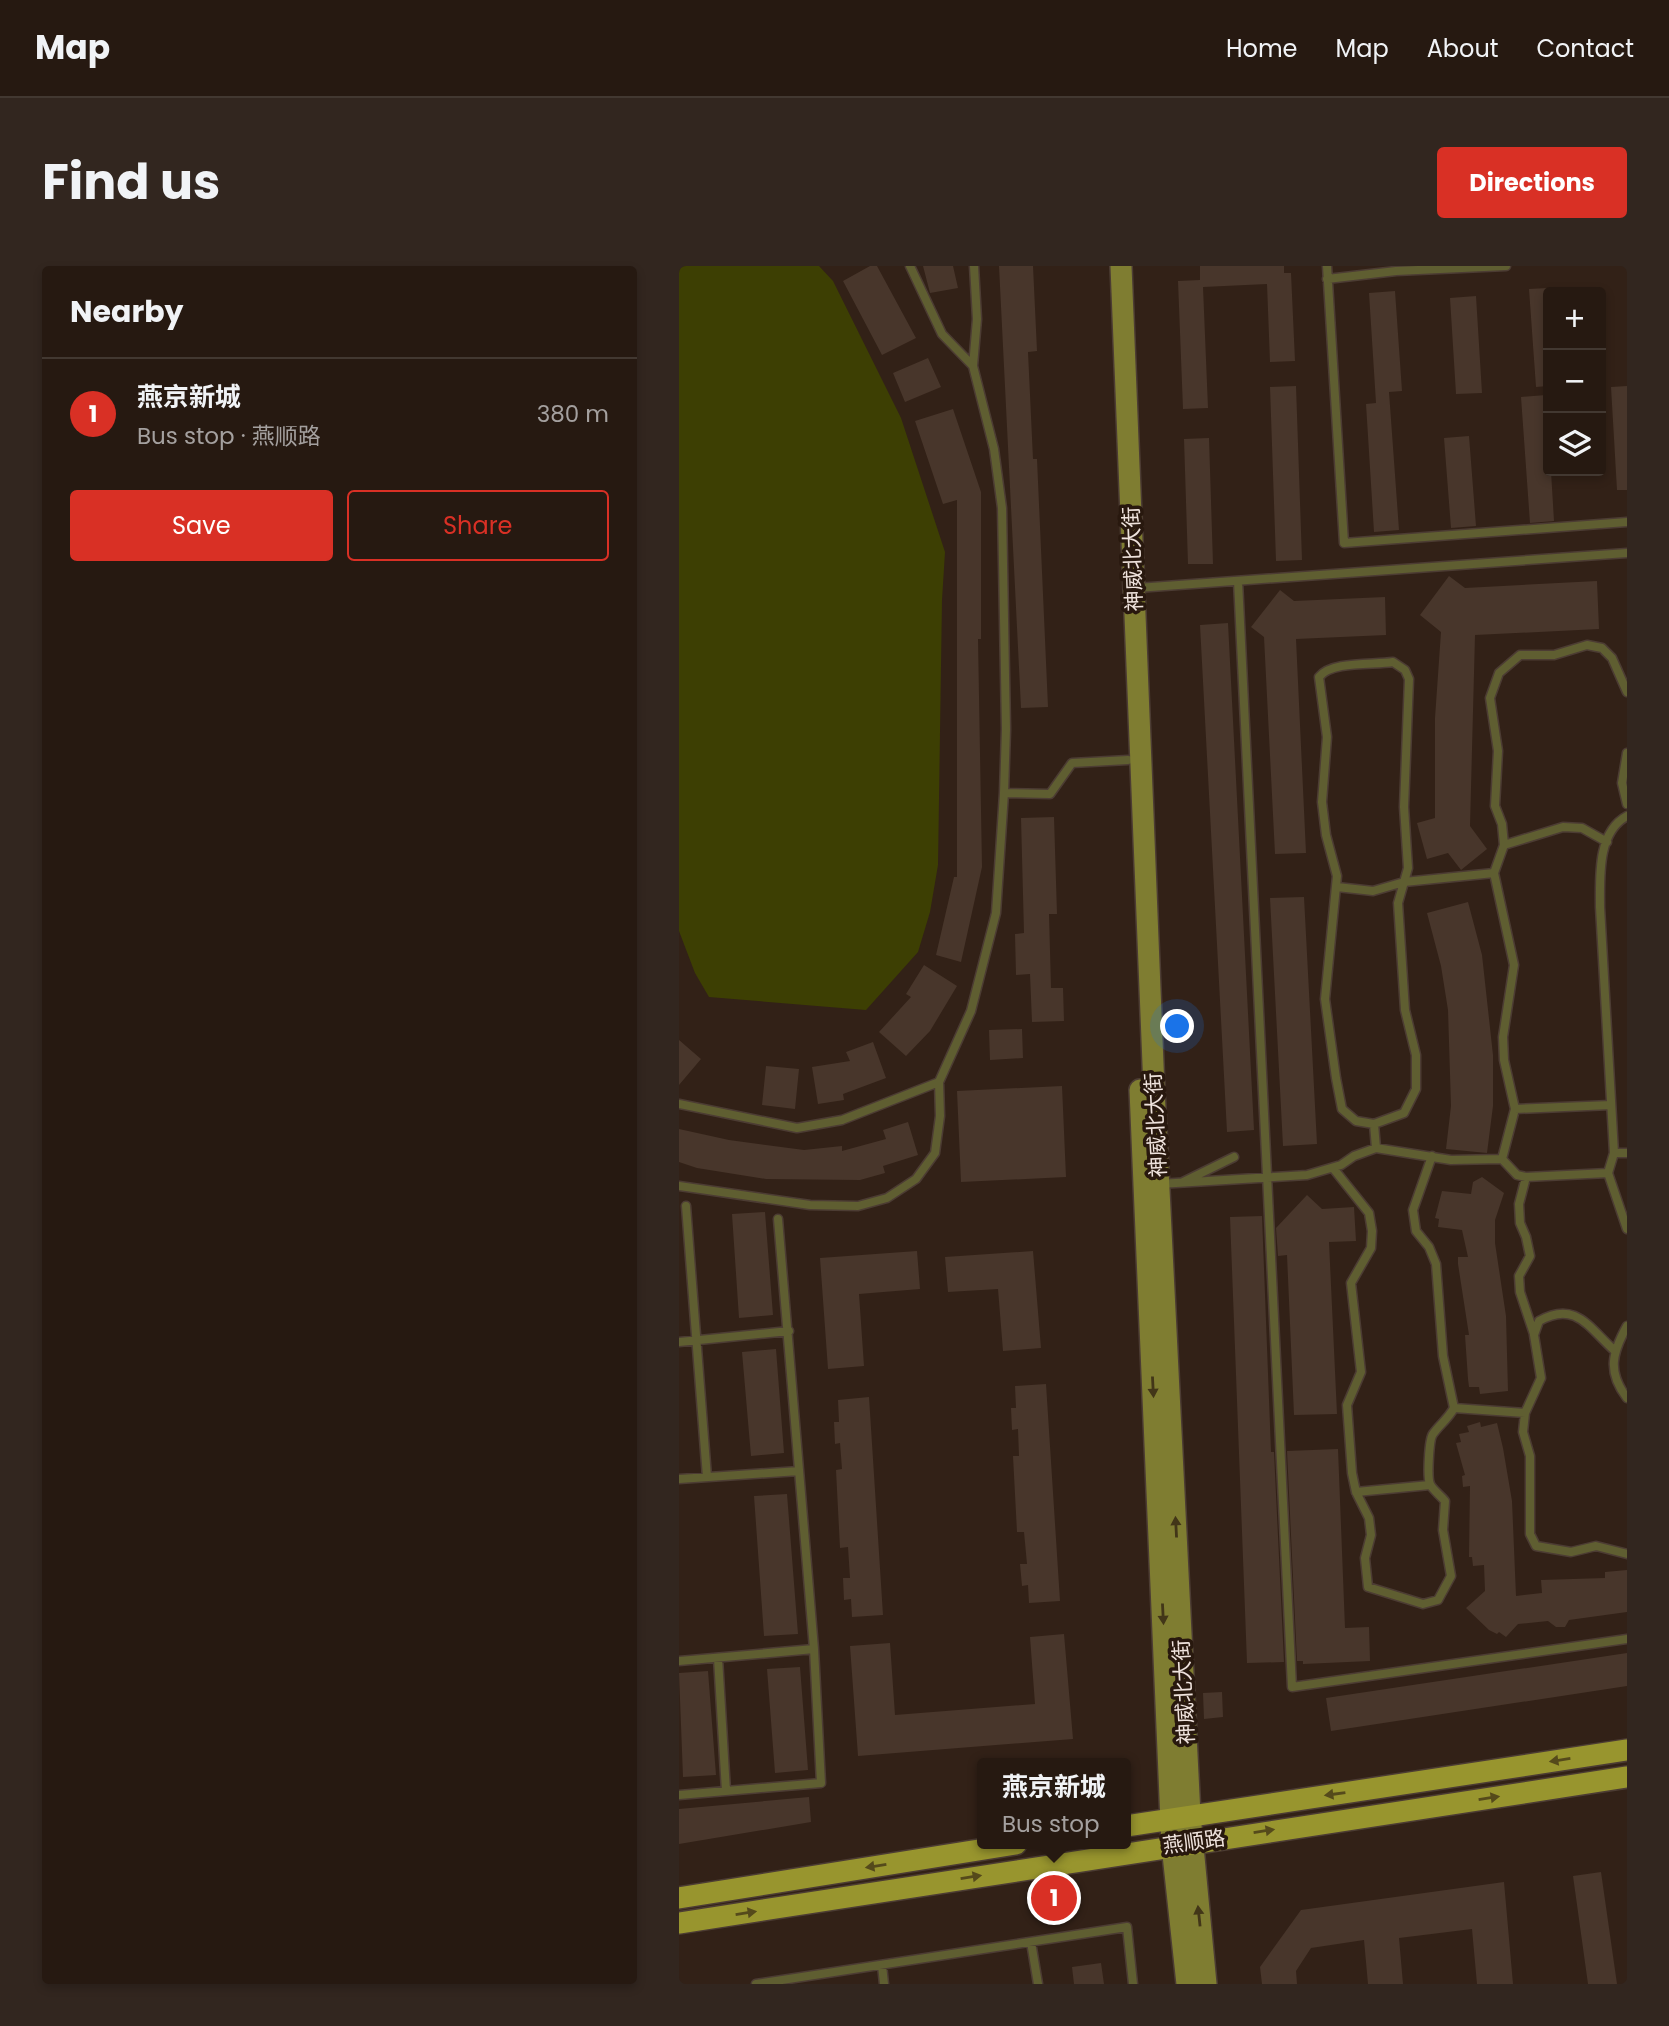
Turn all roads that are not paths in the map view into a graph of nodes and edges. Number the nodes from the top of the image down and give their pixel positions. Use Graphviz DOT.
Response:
graph roads {
  1 [pos="910,266"];
  2 [pos="974,266"];
  3 [pos="1106,266"];
  4 [pos="1121,266"];
  5 [pos="1327,266"];
  6 [pos="1506,266"];
  7 [pos="1327,279"];
  8 [pos="973,366"];
  9 [pos="1627,522"];
  10 [pos="1627,553"];
  11 [pos="1238,581"];
  12 [pos="1134,588"];
  13 [pos="1627,692"];
  14 [pos="1627,752"];
  15 [pos="1128,760"];
  16 [pos="1004,793"];
  17 [pos="1627,804"];
  18 [pos="1627,816"];
  19 [pos="1607,842"];
  20 [pos="1504,845"];
  21 [pos="1494,873"];
  22 [pos="1404,882"];
  23 [pos="1337,887"];
  24 [pos="939,1082"];
  25 [pos="679,1104"];
  26 [pos="1611,1105"];
  27 [pos="1515,1109"];
  28 [pos="1374,1124"];
  29 [pos="1376,1148"];
  30 [pos="1614,1153"];
  31 [pos="1627,1153"];
  32 [pos="1432,1156"];
  33 [pos="1234,1157"];
  34 [pos="1502,1159"];
  35 [pos="1333,1168"];
  36 [pos="1608,1173"];
  37 [pos="1526,1177"];
  38 [pos="1269,1178"];
  39 [pos="1170,1183"];
  40 [pos="679,1186"];
  41 [pos="686,1206"];
  42 [pos="778,1219"];
  43 [pos="1627,1229"];
  44 [pos="1627,1326"];
  45 [pos="789,1331"];
  46 [pos="1534,1335"];
  47 [pos="698,1340"];
  48 [pos="679,1342"];
  49 [pos="1615,1351"];
  50 [pos="1627,1398"];
  51 [pos="1454,1408"];
  52 [pos="1525,1413"];
  53 [pos="799,1471"];
  54 [pos="707,1477"];
  55 [pos="679,1479"];
  56 [pos="1430,1485"];
  57 [pos="1356,1492"];
  58 [pos="1627,1554"];
  59 [pos="1627,1639"];
  60 [pos="814,1649"];
  61 [pos="718,1658"];
  62 [pos="679,1661"];
  63 [pos="722,1724"];
  64 [pos="1627,1750"];
  65 [pos="1627,1777"];
  66 [pos="726,1791"];
  67 [pos="679,1795"];
  68 [pos="1182,1817"];
  69 [pos="1131,1825"];
  70 [pos="1182,1844"];
  71 [pos="985,1849"];
  72 [pos="679,1898"];
  73 [pos="679,1923"];
  74 [pos="1031,1942"];
  75 [pos="882,1965"];
  76 [pos="756,1984"];
  77 [pos="884,1984"];
  78 [pos="1038,1984"];
  79 [pos="1133,1984"];
  80 [pos="1187,1984"];
  81 [pos="1206,1984"];
  1 -- 8 [label="lane"];
  2 -- 8 [label="lane"];
  3 -- 15 [label="street, 神威北大街"];
  4 -- 12 [label="street, 神威北大街"];
  5 -- 7 [label="lane"];
  6 -- 7 [label="lane"];
  7 -- 9 [label="lane"];
  8 -- 16 [label="lane"];
  10 -- 11 [label="lane"];
  11 -- 12 [label="lane"];
  11 -- 38 [label="lane"];
  12 -- 39 [label="street, 神威北大街"];
  13 -- 20 [label="lane"];
  14 -- 17 [label="lane"];
  15 -- 16 [label="lane"];
  15 -- 68 [label="street, 神威北大街, one-way"];
  16 -- 24 [label="lane"];
  18 -- 19 [label="lane"];
  19 -- 20 [label="lane"];
  19 -- 26 [label="lane"];
  20 -- 21 [label="lane"];
  21 -- 22 [label="lane"];
  21 -- 27 [label="lane"];
  22 -- 23 [label="lane"];
  22 -- 23 [label="lane"];
  22 -- 28 [label="lane"];
  23 -- 28 [label="lane"];
  24 -- 25 [label="lane"];
  24 -- 40 [label="lane"];
  26 -- 27 [label="lane"];
  26 -- 30 [label="lane"];
  27 -- 34 [label="lane"];
  28 -- 29 [label="lane"];
  29 -- 32 [label="lane"];
  29 -- 35 [label="lane"];
  30 -- 31 [label="lane"];
  30 -- 36 [label="lane"];
  32 -- 34 [label="lane"];
  32 -- 51 [label="lane"];
  33 -- 39 [label="lane"];
  34 -- 37 [label="lane"];
  35 -- 38 [label="lane"];
  35 -- 57 [label="lane"];
  36 -- 37 [label="lane"];
  36 -- 43 [label="lane"];
  37 -- 46 [label="lane"];
  38 -- 39 [label="lane"];
  38 -- 59 [label="lane"];
  68 -- 39 [label="street, 神威北大街, one-way"];
  41 -- 47 [label="lane"];
  42 -- 45 [label="lane"];
  44 -- 49 [label="lane"];
  45 -- 47 [label="lane"];
  45 -- 53 [label="lane"];
  46 -- 49 [label="lane"];
  46 -- 52 [label="lane"];
  47 -- 48 [label="lane"];
  47 -- 54 [label="lane"];
  49 -- 50 [label="lane"];
  51 -- 52 [label="lane"];
  51 -- 56 [label="lane"];
  52 -- 58 [label="lane"];
  53 -- 54 [label="lane"];
  53 -- 60 [label="lane"];
  54 -- 55 [label="lane"];
  56 -- 57 [label="lane"];
  56 -- 57 [label="lane"];
  60 -- 61 [label="lane"];
  60 -- 66 [label="lane"];
  61 -- 62 [label="lane"];
  61 -- 66 [label="lane"];
  63 -- 66 [label="lane"];
  64 -- 68 [label="main road, 燕顺路, one-way"];
  70 -- 65 [label="main road, 燕顺路, one-way"];
  66 -- 67 [label="lane"];
  68 -- 69 [label="main road, 燕顺路"];
  68 -- 70 [label="street, 神威北大街"];
  73 -- 70 [label="main road, 燕顺路, one-way"];
  70 -- 80 [label="street, 神威北大街"];
  81 -- 70 [label="street, 神威北大街, one-way"];
  71 -- 72 [label="main road, one-way"];
  74 -- 75 [label="lane"];
  74 -- 78 [label="lane"];
  74 -- 79 [label="lane"];
  75 -- 76 [label="lane"];
  75 -- 77 [label="lane"];
}
